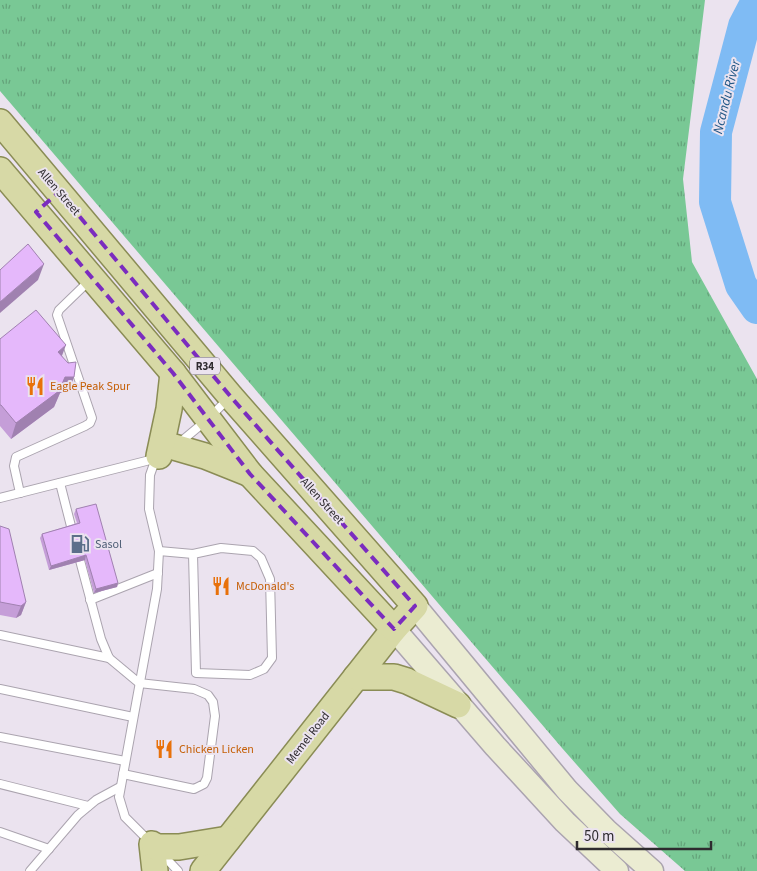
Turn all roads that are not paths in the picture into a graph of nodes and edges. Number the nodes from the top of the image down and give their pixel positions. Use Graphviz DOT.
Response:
graph roads {
  1 [pos="0,122"];
  2 [pos="0,170"];
  3 [pos="60,192"];
  4 [pos="36,212"];
  5 [pos="92,278"];
  6 [pos="173,373"];
  7 [pos="230,397"];
  8 [pos="208,419"];
  9 [pos="162,454"];
  10 [pos="250,474"];
  11 [pos="60,483"];
  12 [pos="20,493"];
  13 [pos="0,498"];
  14 [pos="159,552"];
  15 [pos="193,554"];
  16 [pos="158,573"];
  17 [pos="90,600"];
  18 [pos="415,606"];
  19 [pos="394,629"];
  20 [pos="0,635"];
  21 [pos="109,658"];
  22 [pos="196,673"];
  23 [pos="356,677"];
  24 [pos="139,683"];
  25 [pos="0,689"];
  26 [pos="194,689"];
  27 [pos="458,705"];
  28 [pos="132,718"];
  29 [pos="0,737"];
  30 [pos="125,761"];
  31 [pos="123,774"];
  32 [pos="0,784"];
  33 [pos="120,787"];
  34 [pos="88,806"];
  35 [pos="0,832"];
  36 [pos="228,839"];
  37 [pos="153,845"];
  38 [pos="48,849"];
  39 [pos="30,871"];
  40 [pos="155,871"];
  41 [pos="178,871"];
  42 [pos="203,871"];
  43 [pos="617,871"];
  44 [pos="652,871"];
  1 -- 3 [label="main road, Allen Street / R34"];
  2 -- 4 [label="main road, R34"];
  3 -- 4 [label="main road"];
  3 -- 7 [label="main road, Allen Street / R34"];
  4 -- 5 [label="main road, R34"];
  5 -- 6 [label="main road, R34"];
  5 -- 12 [label="lane"];
  6 -- 8 [label="main road, R34"];
  6 -- 9 [label="main road"];
  7 -- 8 [label="lane"];
  7 -- 18 [label="main road, Allen Street / R34"];
  8 -- 9 [label="lane"];
  8 -- 10 [label="main road, R34"];
  9 -- 10 [label="main road"];
  9 -- 11 [label="lane"];
  9 -- 14 [label="lane"];
  10 -- 19 [label="main road, R34"];
  11 -- 12 [label="lane"];
  11 -- 17 [label="lane"];
  12 -- 13 [label="lane"];
  14 -- 15 [label="lane"];
  14 -- 16 [label="lane"];
  15 -- 22 [label="lane"];
  15 -- 22 [label="lane"];
  16 -- 17 [label="lane"];
  16 -- 24 [label="lane"];
  17 -- 21 [label="lane"];
  18 -- 19 [label="main road, Memel Road"];
  18 -- 44 [label="street, Allen Street"];
  19 -- 23 [label="main road, Memel Road"];
  19 -- 27 [label="street"];
  20 -- 21 [label="lane"];
  21 -- 24 [label="lane"];
  22 -- 26 [label="lane"];
  23 -- 27 [label="main road"];
  23 -- 36 [label="main road, Memel Road"];
  24 -- 26 [label="lane"];
  24 -- 28 [label="lane"];
  25 -- 28 [label="lane"];
  26 -- 31 [label="lane"];
  27 -- 43 [label="street"];
  28 -- 30 [label="lane"];
  29 -- 30 [label="lane"];
  30 -- 31 [label="lane"];
  31 -- 33 [label="lane"];
  32 -- 34 [label="lane"];
  33 -- 34 [label="lane"];
  33 -- 37 [label="lane"];
  34 -- 38 [label="lane"];
  35 -- 38 [label="lane"];
  36 -- 37 [label="main road"];
  36 -- 42 [label="main road, Memel Road"];
  37 -- 40 [label="main road"];
  37 -- 41 [label="lane"];
  38 -- 39 [label="lane"];
}
